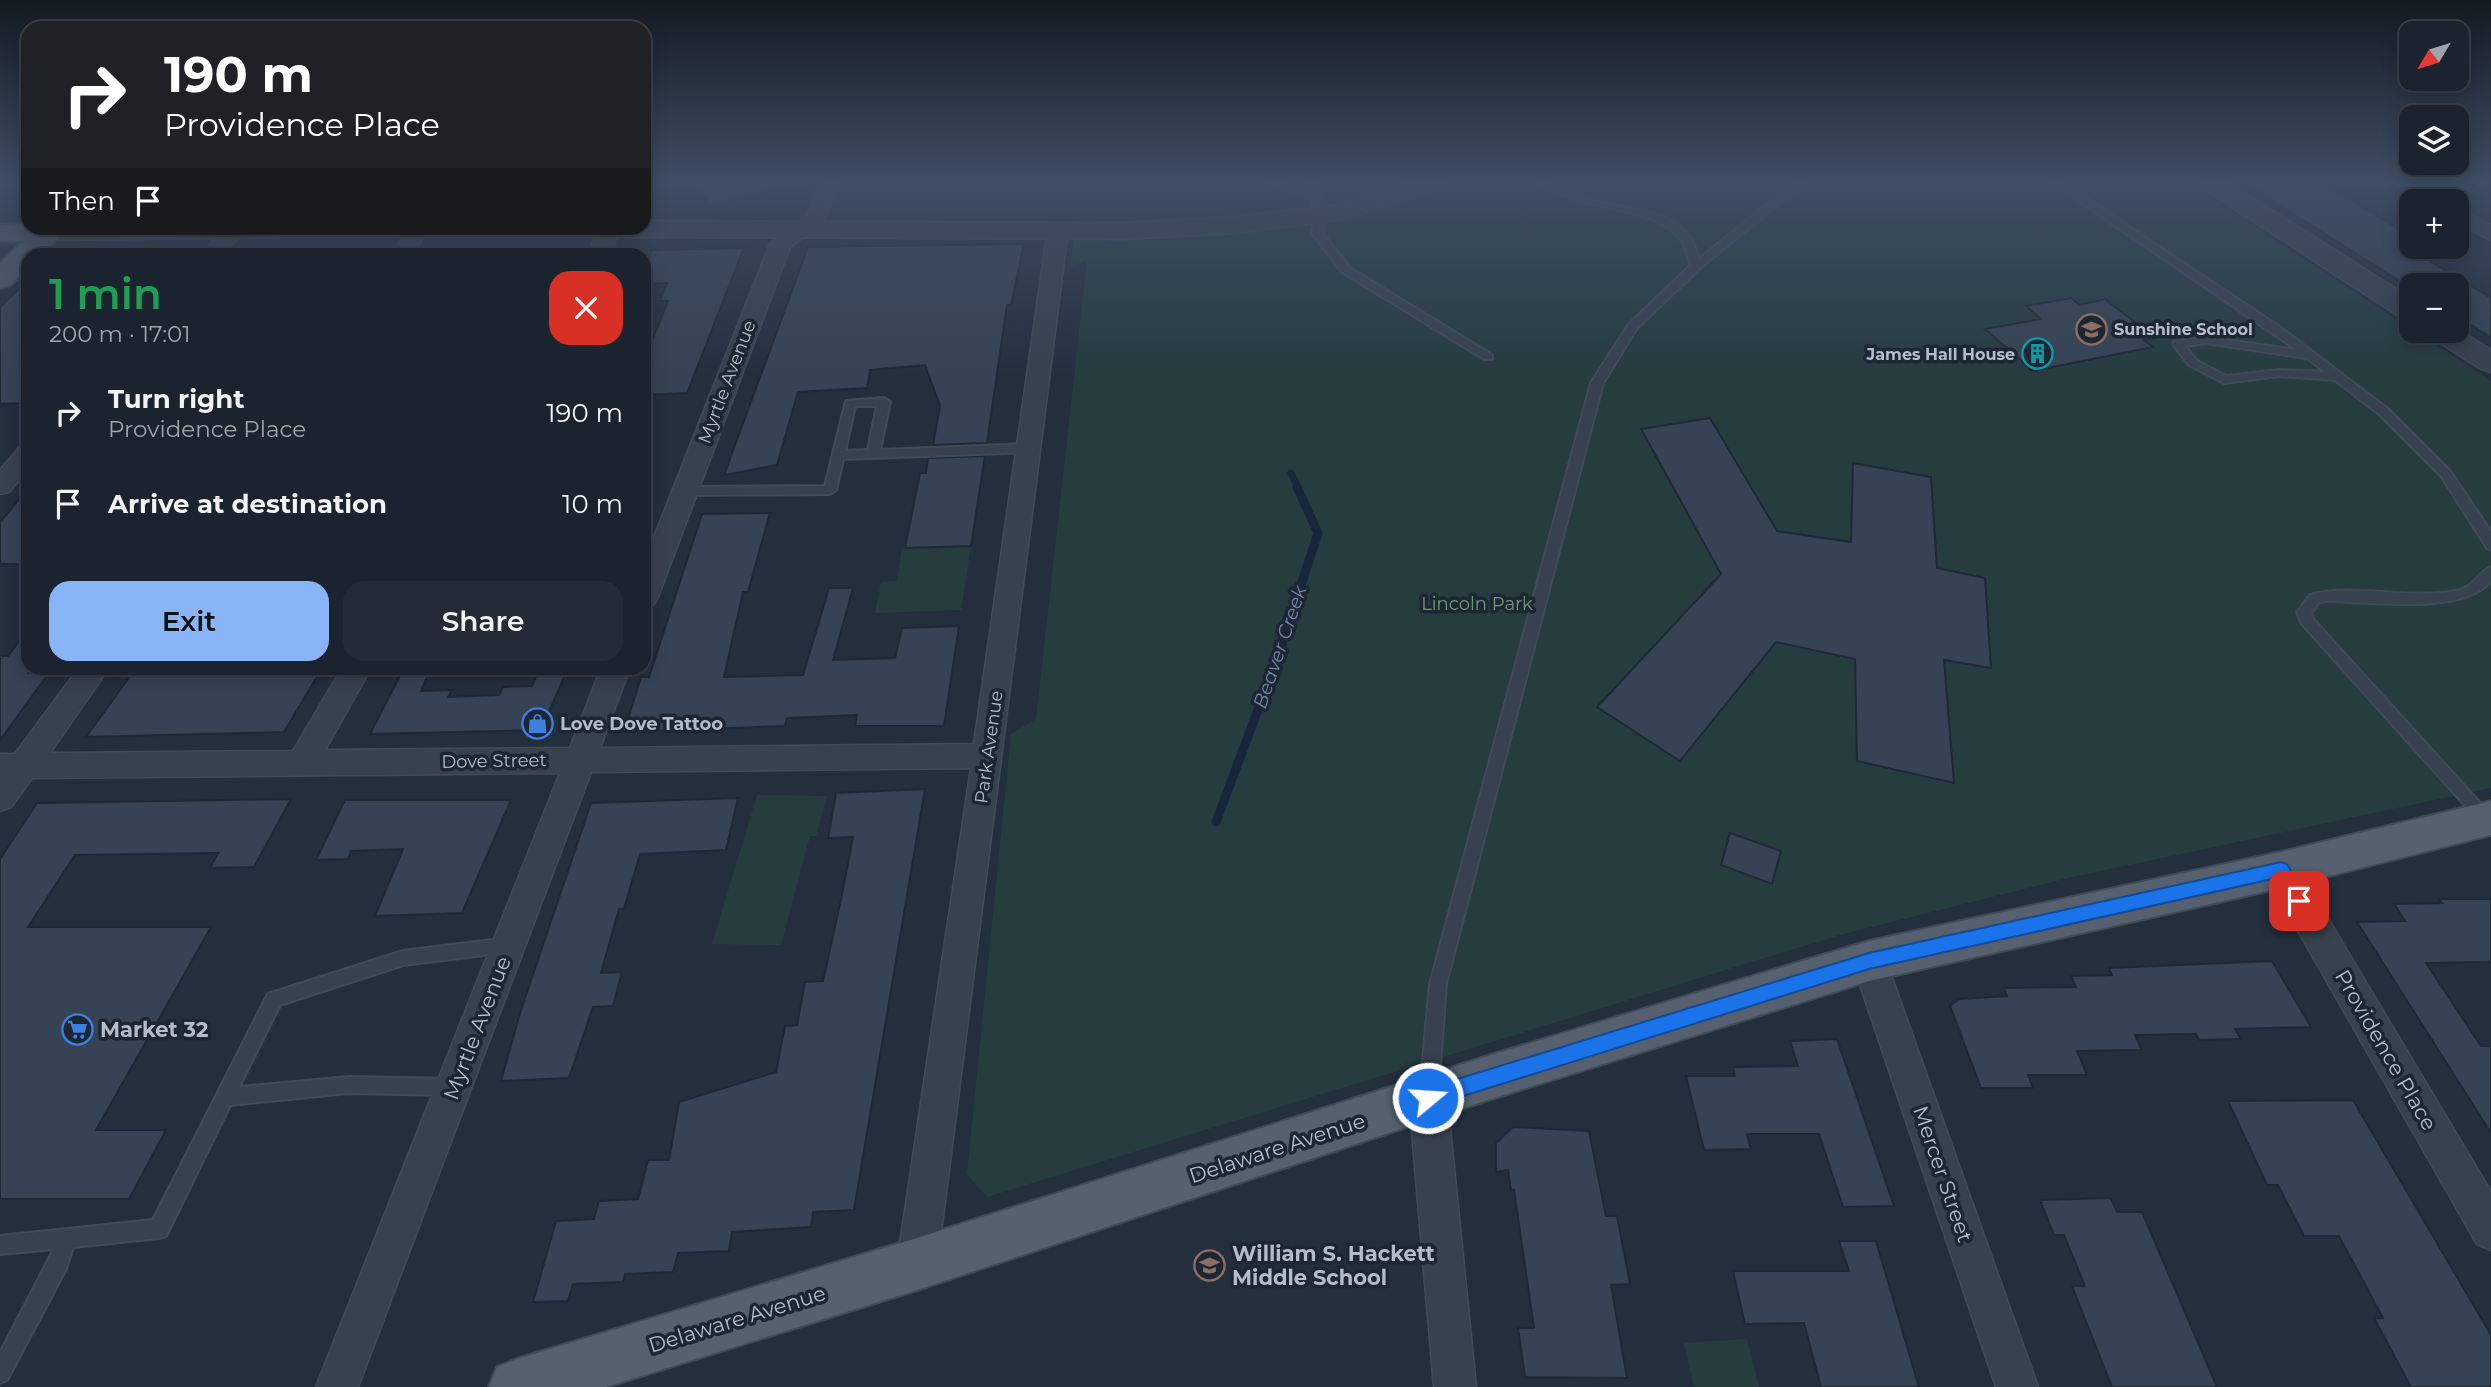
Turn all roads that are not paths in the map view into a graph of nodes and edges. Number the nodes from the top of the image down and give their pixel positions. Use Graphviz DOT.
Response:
graph roads {
  1 [pos="780,247"];
  2 [pos="1056,247"];
  3 [pos="1328,247"];
  4 [pos="1689,247"];
  5 [pos="1720,247"];
  6 [pos="2151,247"];
  7 [pos="2311,247"];
  8 [pos="21,259"];
  9 [pos="1696,266"];
  10 [pos="0,279"];
  11 [pos="2399,304"];
  12 [pos="2460,343"];
  13 [pos="2311,356"];
  14 [pos="1488,357"];
  15 [pos="2491,363"];
  16 [pos="2339,378"];
  17 [pos="1029,448"];
  18 [pos="873,454"];
  19 [pos="838,455"];
  20 [pos="21,462"];
  21 [pos="0,485"];
  22 [pos="685,491"];
  23 [pos="2491,545"];
  24 [pos="2491,572"];
  25 [pos="651,579"];
  26 [pos="89,675"];
  27 [pos="353,675"];
  28 [pos="613,675"];
  29 [pos="988,756"];
  30 [pos="581,760"];
  31 [pos="302,763"];
  32 [pos="11,766"];
  33 [pos="0,798"];
  34 [pos="2488,819"];
  35 [pos="2281,870"];
  36 [pos="509,944"];
  37 [pos="1869,961"];
  38 [pos="453,1087"];
  39 [pos="225,1097"];
  40 [pos="1428,1098"];
  41 [pos="2491,1230"];
  42 [pos="67,1238"];
  43 [pos="0,1245"];
  44 [pos="917,1264"];
  45 [pos="0,1373"];
  46 [pos="337,1387"];
  47 [pos="517,1387"];
  48 [pos="1455,1387"];
  49 [pos="2017,1387"];
  1 -- 22 [label="street, Myrtle Avenue"];
  2 -- 17 [label="street, Park Avenue"];
  3 -- 14 [label="lane"];
  4 -- 9 [label="lane"];
  5 -- 9 [label="lane"];
  6 -- 13 [label="lane"];
  7 -- 11 [label="street"];
  8 -- 10 [label="main road"];
  9 -- 40 [label="lane"];
  12 -- 15 [label="street"];
  13 -- 16 [label="lane"];
  13 -- 16 [label="lane"];
  16 -- 23 [label="lane"];
  17 -- 18 [label="lane"];
  17 -- 29 [label="street, Park Avenue"];
  18 -- 19 [label="lane"];
  18 -- 19 [label="lane"];
  19 -- 22 [label="lane"];
  20 -- 21 [label="street"];
  22 -- 25 [label="street, Myrtle Avenue"];
  24 -- 34 [label="lane"];
  26 -- 32 [label="street"];
  27 -- 31 [label="street"];
  28 -- 30 [label="street, Myrtle Avenue"];
  29 -- 30 [label="street, Dove Street"];
  29 -- 44 [label="street, Park Avenue"];
  30 -- 31 [label="street, Dove Street"];
  30 -- 36 [label="street, Myrtle Avenue"];
  31 -- 32 [label="street, Dove Street"];
  32 -- 33 [label="street"];
  34 -- 35 [label="main road, Delaware Avenue"];
  35 -- 37 [label="main road, Delaware Avenue"];
  35 -- 41 [label="street, Providence Place"];
  36 -- 38 [label="street, Myrtle Avenue"];
  36 -- 39 [label="lane"];
  37 -- 40 [label="main road, Delaware Avenue"];
  37 -- 49 [label="street, Mercer Street"];
  38 -- 39 [label="lane"];
  38 -- 46 [label="street, Myrtle Avenue"];
  39 -- 42 [label="lane"];
  40 -- 44 [label="main road, Delaware Avenue"];
  40 -- 48 [label="street"];
  42 -- 43 [label="lane"];
  42 -- 45 [label="lane"];
  44 -- 47 [label="main road, Delaware Avenue"];
}
